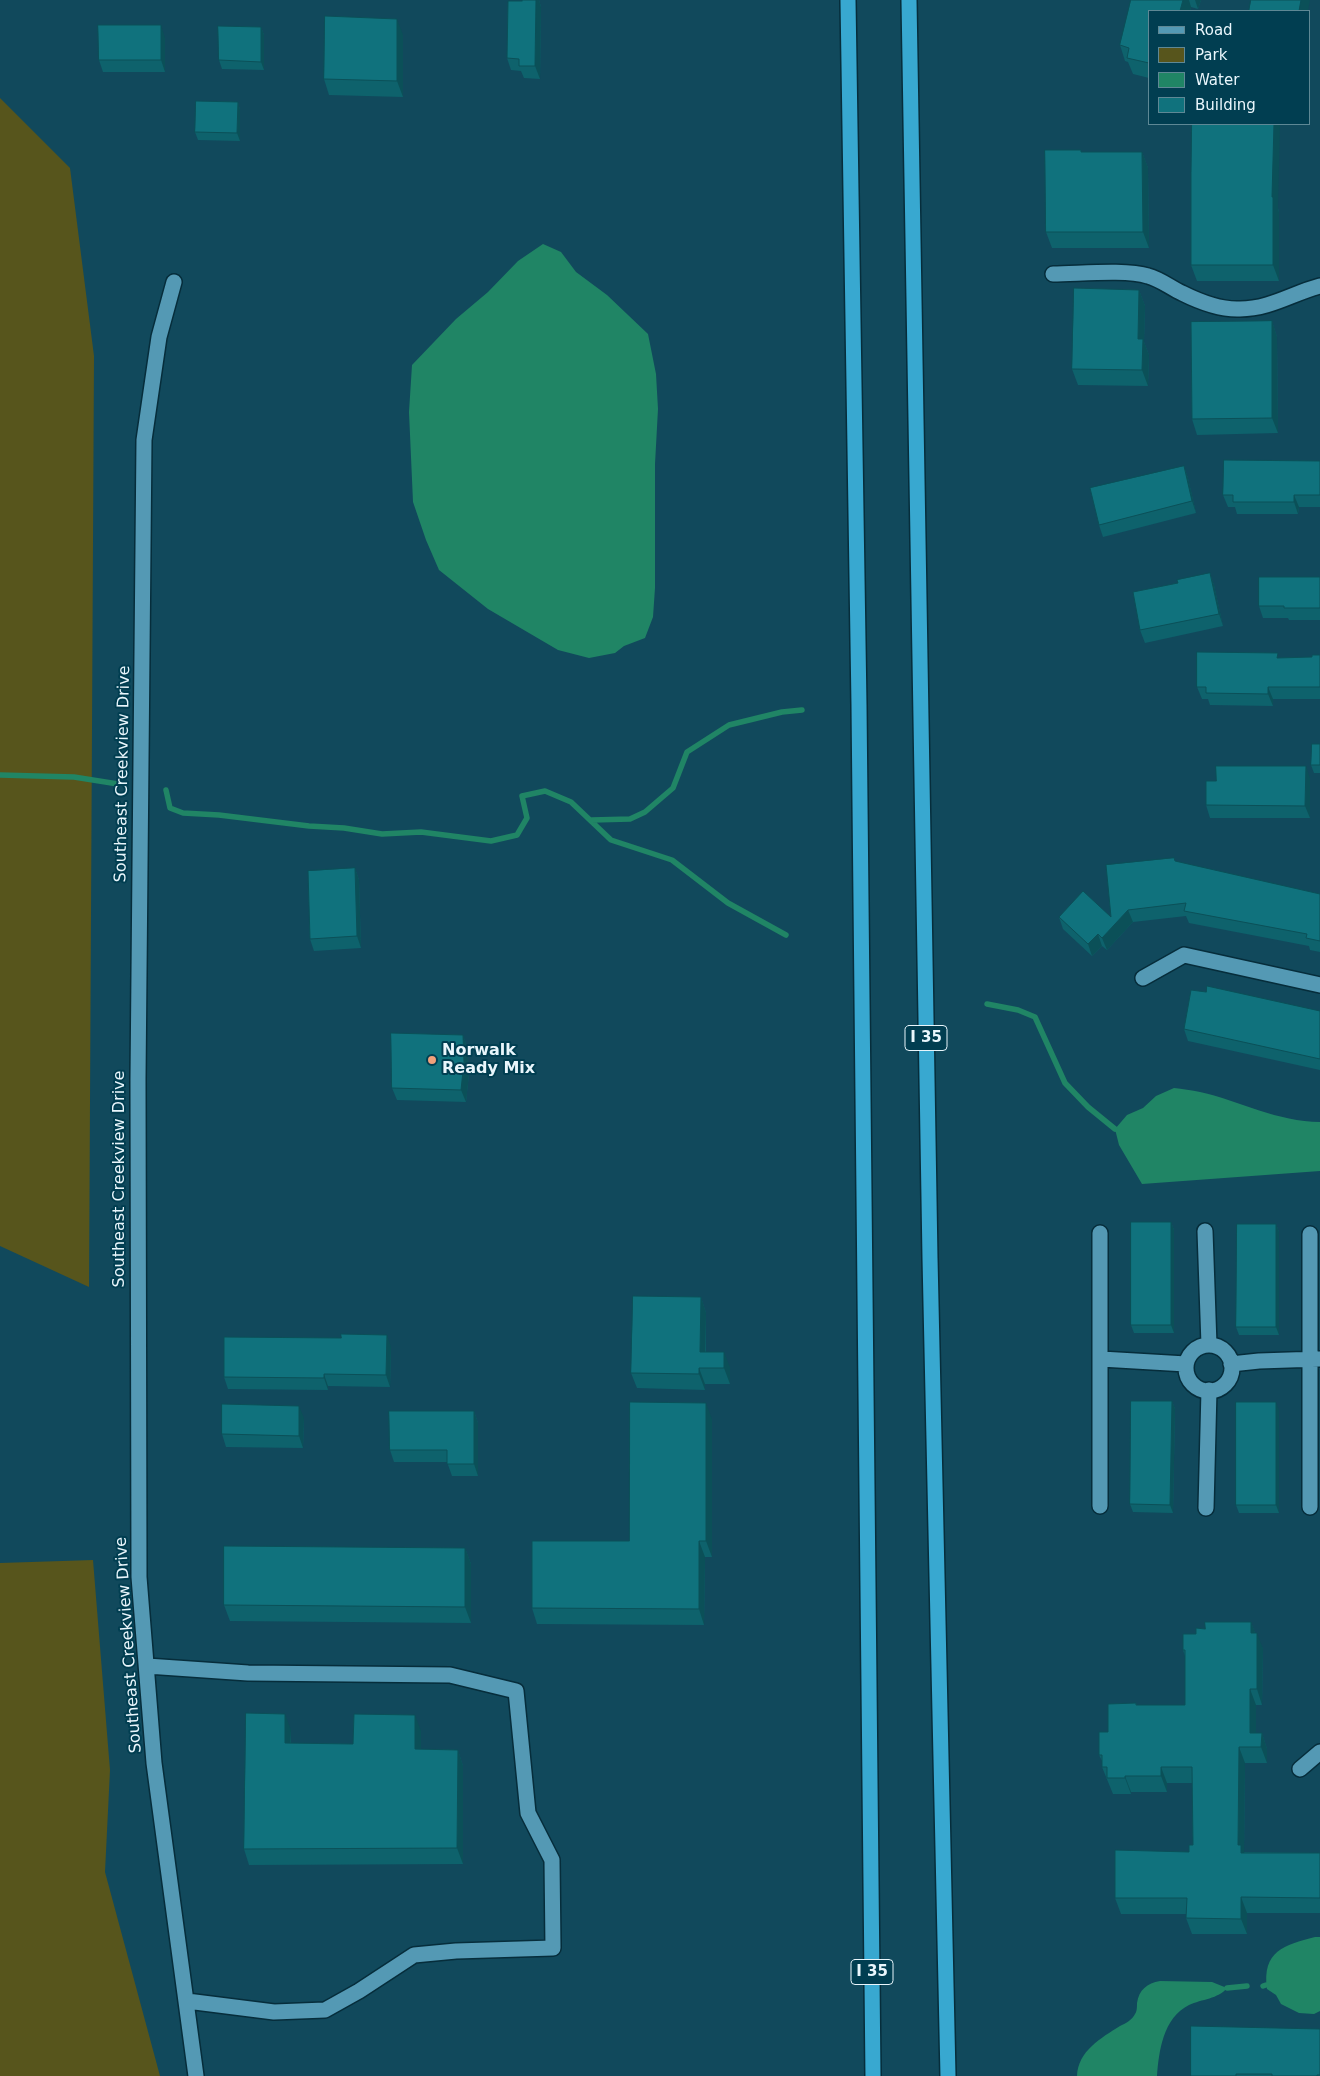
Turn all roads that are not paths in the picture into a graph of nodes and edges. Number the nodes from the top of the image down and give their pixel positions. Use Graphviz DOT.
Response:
graph roads {
  1 [pos="848,0"];
  2 [pos="909,0"];
  3 [pos="1053,274"];
  4 [pos="174,282"];
  5 [pos="1320,286"];
  6 [pos="1143,978"];
  7 [pos="1320,985"];
  8 [pos="1205,1231"];
  9 [pos="1100,1233"];
  10 [pos="1310,1234"];
  11 [pos="1209,1345"];
  12 [pos="1101,1359"];
  13 [pos="1315,1359"];
  14 [pos="1186,1364"];
  15 [pos="1231,1364"];
  16 [pos="1209,1390"];
  17 [pos="1100,1506"];
  18 [pos="1310,1507"];
  19 [pos="1206,1508"];
  20 [pos="147,1666"];
  21 [pos="1320,1752"];
  22 [pos="1300,1769"];
  23 [pos="187,2001"];
  24 [pos="196,2076"];
  25 [pos="873,2076"];
  26 [pos="948,2076"];
  1 -- 25 [label="highway, I 35"];
  2 -- 26 [label="highway, I 35"];
  3 -- 5 [label="street"];
  4 -- 20 [label="street, Southeast Creekview Drive"];
  6 -- 7 [label="street"];
  8 -- 11 [label="street"];
  9 -- 12 [label="street"];
  10 -- 13 [label="street"];
  11 -- 14 [label="street"];
  11 -- 15 [label="street"];
  12 -- 14 [label="street"];
  12 -- 17 [label="street"];
  13 -- 15 [label="street"];
  13 -- 18 [label="street"];
  14 -- 16 [label="street"];
  15 -- 16 [label="street"];
  16 -- 19 [label="street"];
  20 -- 23 [label="street, Southeast Creekview Drive"];
  20 -- 23 [label="street"];
  21 -- 22 [label="street"];
  23 -- 24 [label="street, Southeast Creekview Drive"];
}
